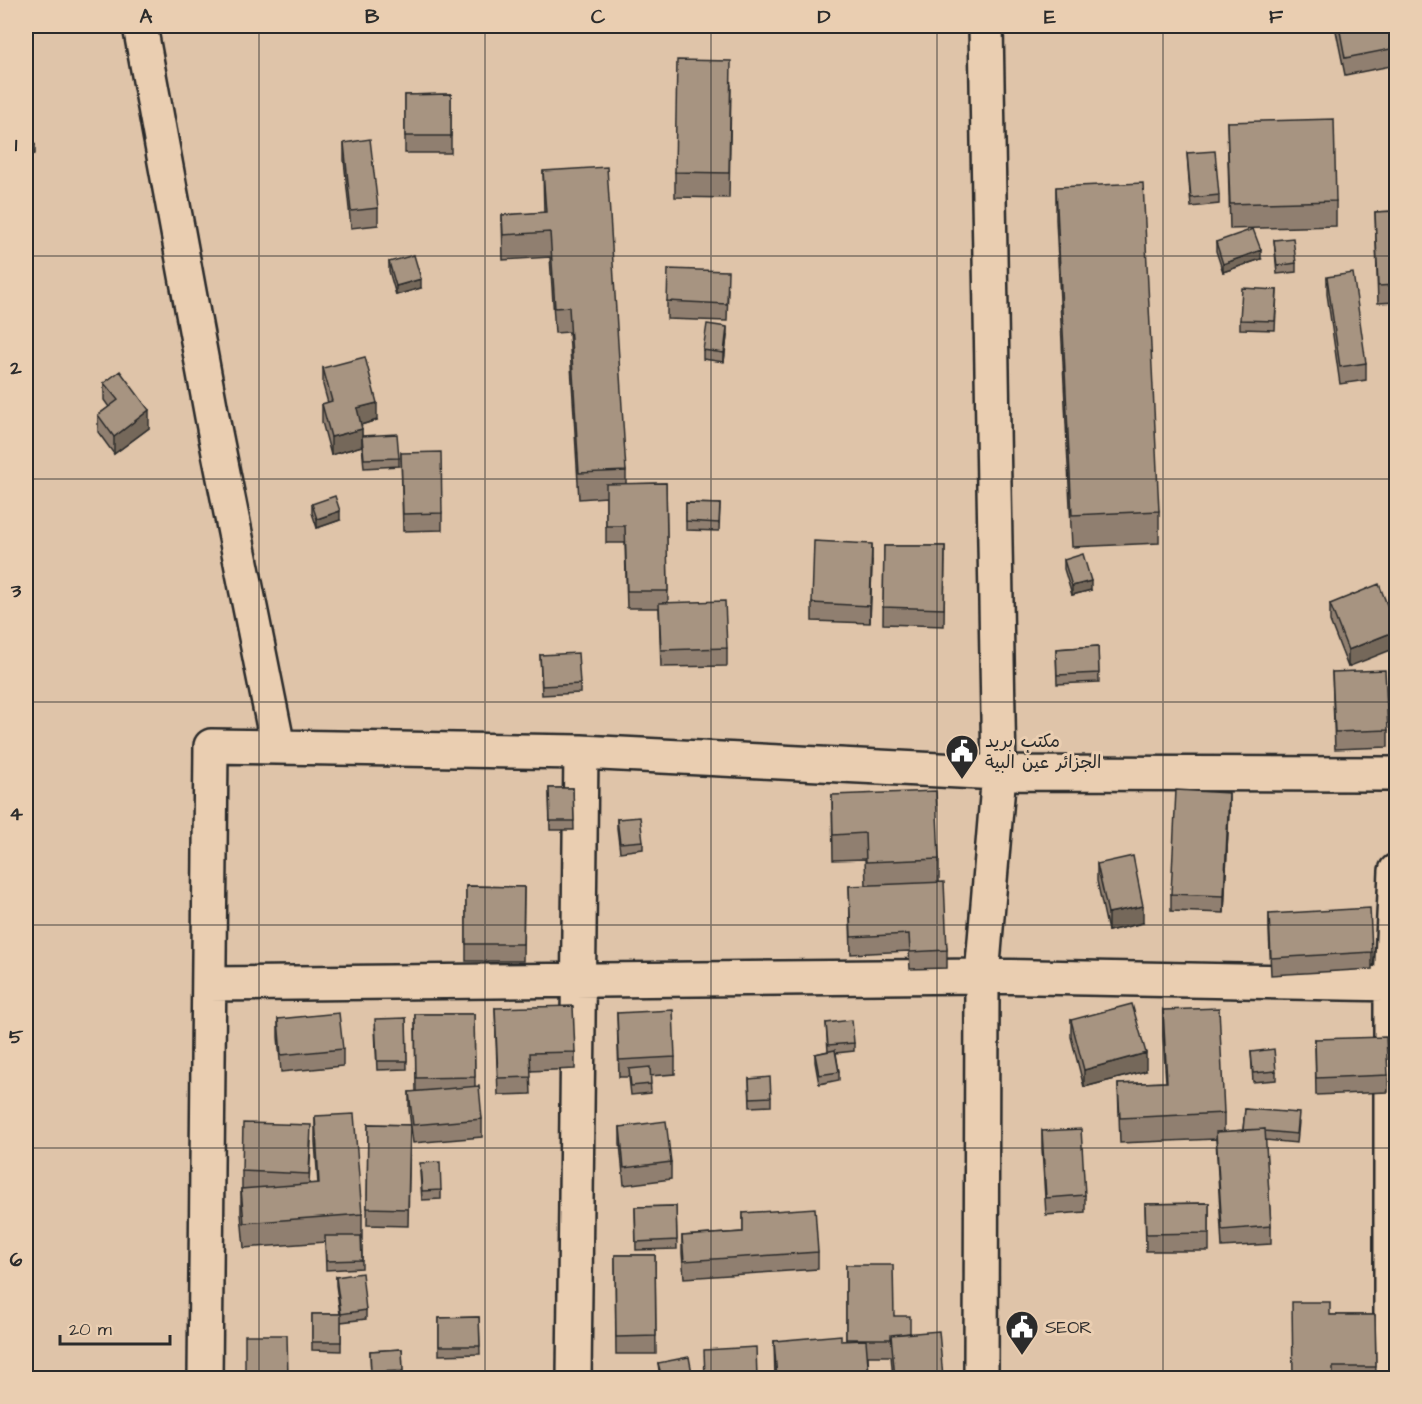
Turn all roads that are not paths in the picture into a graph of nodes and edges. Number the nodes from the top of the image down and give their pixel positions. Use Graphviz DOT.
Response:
graph roads {
  1 [pos="140,26"];
  2 [pos="986,26"];
  3 [pos="278,747"];
  4 [pos="581,752"];
  5 [pos="999,773"];
  6 [pos="1396,774"];
  7 [pos="1396,871"];
  8 [pos="982,976"];
  9 [pos="578,980"];
  10 [pos="209,984"];
  11 [pos="1394,984"];
  12 [pos="205,1378"];
  13 [pos="574,1378"];
  14 [pos="981,1378"];
  15 [pos="1391,1378"];
  1 -- 3 [label="street"];
  2 -- 5 [label="street"];
  3 -- 4 [label="street"];
  3 -- 10 [label="street"];
  4 -- 5 [label="street"];
  4 -- 9 [label="street"];
  5 -- 6 [label="street"];
  5 -- 8 [label="street"];
  7 -- 11 [label="street"];
  8 -- 9 [label="street"];
  8 -- 11 [label="street"];
  8 -- 14 [label="street"];
  9 -- 10 [label="street"];
  9 -- 13 [label="street"];
  10 -- 12 [label="street"];
  11 -- 15 [label="street"];
}
